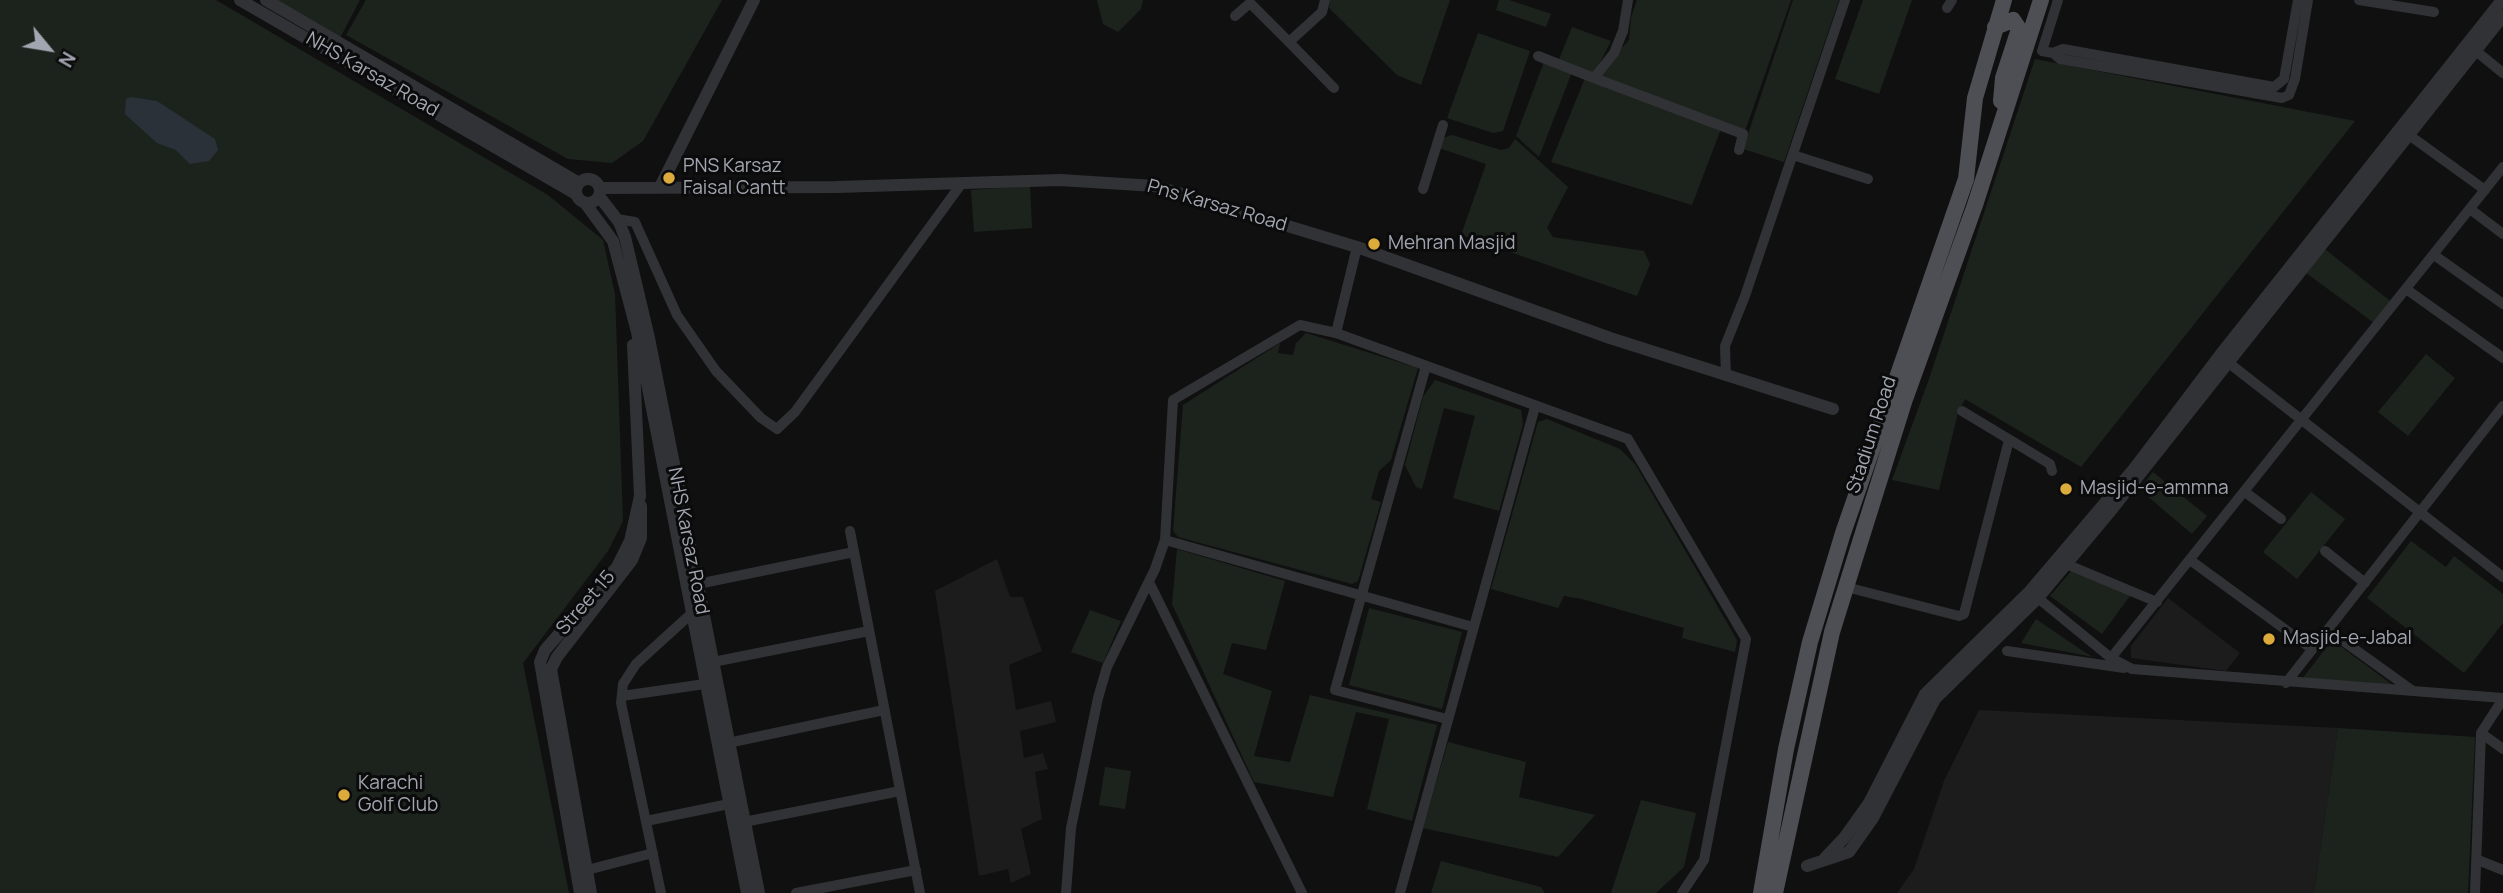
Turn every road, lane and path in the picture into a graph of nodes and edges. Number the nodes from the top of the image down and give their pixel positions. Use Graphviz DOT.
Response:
graph roads {
  1 [pos="240,0"];
  2 [pos="266,0"];
  3 [pos="754,0"];
  4 [pos="1325,0"];
  5 [pos="1628,0"];
  6 [pos="1845,0"];
  7 [pos="2004,0"];
  8 [pos="2040,0"];
  9 [pos="2058,0"];
  10 [pos="2298,0"];
  11 [pos="2308,0"];
  12 [pos="2359,0"];
  13 [pos="2502,0"];
  14 [pos="2434,12"];
  15 [pos="1235,16"];
  16 [pos="2503,16"];
  17 [pos="1995,27"];
  18 [pos="1289,43"];
  19 [pos="2025,48"];
  20 [pos="2472,48"];
  21 [pos="2042,51"];
  22 [pos="2053,52"];
  23 [pos="1538,56"];
  24 [pos="2503,73"];
  25 [pos="1594,78"];
  26 [pos="1334,88"];
  27 [pos="1443,125"];
  28 [pos="1999,129"];
  29 [pos="2409,135"];
  30 [pos="1739,150"];
  31 [pos="1793,155"];
  32 [pos="2503,167"];
  33 [pos="1868,179"];
  34 [pos="962,183"];
  35 [pos="660,187"];
  36 [pos="1423,189"];
  37 [pos="2485,190"];
  38 [pos="600,192"];
  39 [pos="580,193"];
  40 [pos="2470,209"];
  41 [pos="617,219"];
  42 [pos="2503,234"];
  43 [pos="1357,247"];
  44 [pos="2434,255"];
  45 [pos="2406,289"];
  46 [pos="2503,304"];
  47 [pos="631,309"];
  48 [pos="1336,333"];
  49 [pos="2503,358"];
  50 [pos="2224,359"];
  51 [pos="1426,366"];
  52 [pos="1726,376"];
  53 [pos="2503,406"];
  54 [pos="657,407"];
  55 [pos="1535,407"];
  56 [pos="1833,409"];
  57 [pos="1962,411"];
  58 [pos="2302,420"];
  59 [pos="2009,440"];
  60 [pos="2052,471"];
  61 [pos="2137,472"];
  62 [pos="2245,492"];
  63 [pos="640,495"];
  64 [pos="2420,513"];
  65 [pos="2281,519"];
  66 [pos="850,531"];
  67 [pos="1165,540"];
  68 [pos="2325,551"];
  69 [pos="854,552"];
  70 [pos="2190,559"];
  71 [pos="2066,564"];
  72 [pos="2503,577"];
  73 [pos="1149,582"];
  74 [pos="2365,583"];
  75 [pos="692,586"];
  76 [pos="1846,587"];
  77 [pos="2034,595"];
  78 [pos="1361,597"];
  79 [pos="2157,602"];
  80 [pos="692,613"];
  81 [pos="1473,627"];
  82 [pos="2328,630"];
  83 [pos="869,631"];
  84 [pos="2312,649"];
  85 [pos="2007,651"];
  86 [pos="2111,658"];
  87 [pos="2132,669"];
  88 [pos="709,673"];
  89 [pos="2287,683"];
  90 [pos="2413,692"];
  91 [pos="622,696"];
  92 [pos="2503,699"];
  93 [pos="884,710"];
  94 [pos="1447,719"];
  95 [pos="2481,733"];
  96 [pos="723,744"];
  97 [pos="2503,749"];
  98 [pos="900,791"];
  99 [pos="729,804"];
  100 [pos="646,821"];
  101 [pos="740,823"];
  102 [pos="653,853"];
  103 [pos="2478,860"];
  104 [pos="1807,866"];
  105 [pos="587,870"];
  106 [pos="916,870"];
  107 [pos="2503,870"];
  108 [pos="580,893"];
  109 [pos="592,893"];
  110 [pos="661,893"];
  111 [pos="747,893"];
  112 [pos="759,893"];
  113 [pos="796,893"];
  114 [pos="920,893"];
  115 [pos="1066,893"];
  116 [pos="1302,893"];
  117 [pos="1400,893"];
  118 [pos="1682,893"];
  119 [pos="1761,893"];
  120 [pos="1775,893"];
  121 [pos="2475,893"];
  1 -- 39 [label="street, NHS Karsaz Road"];
  2 -- 39 [label="street, NHS Karsaz Road"];
  3 -- 35 [label="street"];
  4 -- 18 [label="street"];
  5 -- 25 [label="street"];
  6 -- 31 [label="street"];
  7 -- 17 [label="main road, Stadium Road"];
  8 -- 19 [label="main road, Stadium Road"];
  9 -- 21 [label="street"];
  10 -- 22 [label="street"];
  11 -- 22 [label="street"];
  12 -- 14 [label="street"];
  13 -- 20 [label="street"];
  15 -- 18 [label="street"];
  16 -- 20 [label="street"];
  17 -- 28 [label="main road"];
  17 -- 119 [label="main road, Stadium Road"];
  18 -- 26 [label="street"];
  19 -- 21 [label="street"];
  19 -- 28 [label="main road, Stadium Road"];
  20 -- 24 [label="street"];
  20 -- 29 [label="street"];
  20 -- 50 [label="street"];
  21 -- 22 [label="street"];
  23 -- 25 [label="street"];
  25 -- 30 [label="street"];
  27 -- 36 [label="street"];
  28 -- 76 [label="main road, Stadium Road"];
  29 -- 37 [label="street"];
  29 -- 50 [label="street"];
  31 -- 33 [label="street"];
  31 -- 52 [label="street"];
  32 -- 37 [label="street"];
  34 -- 35 [label="street, Pns Karsaz Road"];
  34 -- 41 [label="street"];
  34 -- 43 [label="street, Pns Karsaz Road"];
  35 -- 38 [label="street, Pns Karsaz Road"];
  37 -- 40 [label="street"];
  38 -- 39 [label="street"];
  38 -- 39 [label="street"];
  38 -- 41 [label="street, NHS Karsaz Road"];
  39 -- 47 [label="street, NHS Karsaz Road"];
  40 -- 42 [label="street"];
  40 -- 44 [label="street"];
  41 -- 54 [label="street, NHS Karsaz Road"];
  43 -- 48 [label="street"];
  43 -- 52 [label="street, Pns Karsaz Road"];
  44 -- 45 [label="street"];
  44 -- 46 [label="street"];
  45 -- 49 [label="street"];
  45 -- 58 [label="street"];
  47 -- 54 [label="street, NHS Karsaz Road"];
  47 -- 63 [label="street, Street 15"];
  48 -- 51 [label="street"];
  48 -- 67 [label="street"];
  50 -- 58 [label="street"];
  50 -- 61 [label="street"];
  51 -- 55 [label="street"];
  51 -- 78 [label="street"];
  52 -- 56 [label="street, Pns Karsaz Road"];
  53 -- 64 [label="street"];
  54 -- 75 [label="street, NHS Karsaz Road"];
  55 -- 81 [label="street"];
  55 -- 118 [label="street"];
  57 -- 59 [label="street"];
  58 -- 62 [label="street"];
  58 -- 64 [label="street"];
  59 -- 60 [label="street"];
  59 -- 76 [label="street"];
  61 -- 71 [label="street"];
  61 -- 77 [label="street"];
  62 -- 65 [label="street"];
  62 -- 70 [label="street"];
  63 -- 105 [label="street"];
  63 -- 108 [label="street, Street 15"];
  64 -- 72 [label="street"];
  64 -- 74 [label="street"];
  66 -- 69 [label="street"];
  67 -- 73 [label="street"];
  67 -- 78 [label="street"];
  68 -- 74 [label="street"];
  69 -- 75 [label="street"];
  69 -- 83 [label="street"];
  70 -- 79 [label="street"];
  70 -- 84 [label="street"];
  71 -- 77 [label="street"];
  71 -- 79 [label="street"];
  73 -- 115 [label="street"];
  73 -- 116 [label="street"];
  74 -- 82 [label="street"];
  75 -- 80 [label="street, NHS Karsaz Road"];
  75 -- 88 [label="street, NHS Karsaz Road"];
  76 -- 120 [label="main road, Stadium Road"];
  77 -- 86 [label="street"];
  77 -- 104 [label="street"];
  78 -- 81 [label="street"];
  78 -- 94 [label="street"];
  79 -- 86 [label="street"];
  80 -- 88 [label="street, NHS Karsaz Road"];
  80 -- 91 [label="street"];
  81 -- 94 [label="street"];
  82 -- 84 [label="street"];
  82 -- 90 [label="street"];
  83 -- 88 [label="street"];
  83 -- 93 [label="street"];
  84 -- 89 [label="street"];
  85 -- 87 [label="street"];
  86 -- 87 [label="street"];
  87 -- 89 [label="street"];
  88 -- 91 [label="street"];
  88 -- 96 [label="street, NHS Karsaz Road"];
  89 -- 90 [label="street"];
  90 -- 92 [label="street"];
  91 -- 100 [label="street"];
  92 -- 95 [label="street"];
  93 -- 96 [label="street"];
  93 -- 98 [label="street"];
  94 -- 117 [label="street"];
  95 -- 97 [label="street"];
  95 -- 103 [label="street"];
  96 -- 99 [label="street, NHS Karsaz Road"];
  96 -- 101 [label="street, NHS Karsaz Road"];
  98 -- 101 [label="street"];
  98 -- 106 [label="street"];
  99 -- 100 [label="street"];
  99 -- 101 [label="street, NHS Karsaz Road"];
  100 -- 102 [label="street"];
  101 -- 111 [label="street, NHS Karsaz Road"];
  101 -- 112 [label="street, NHS Karsaz Road"];
  102 -- 105 [label="street"];
  102 -- 110 [label="street"];
  103 -- 107 [label="street"];
  103 -- 121 [label="street"];
  105 -- 109 [label="street"];
  106 -- 113 [label="street"];
  106 -- 114 [label="street"];
}
